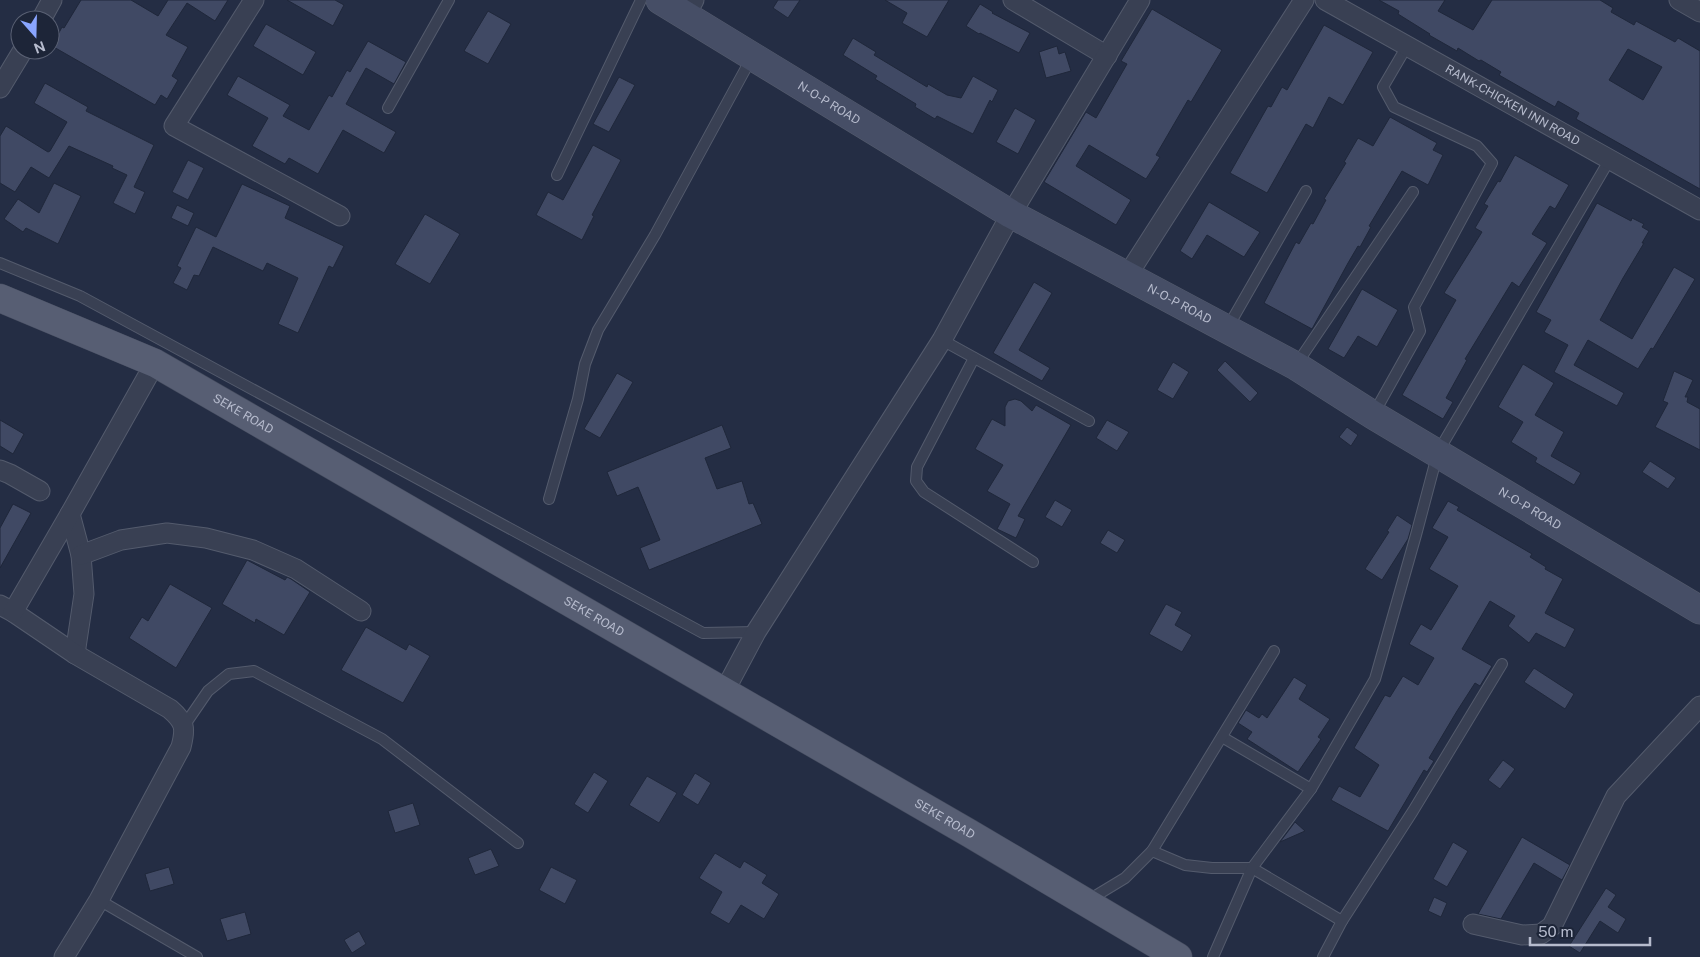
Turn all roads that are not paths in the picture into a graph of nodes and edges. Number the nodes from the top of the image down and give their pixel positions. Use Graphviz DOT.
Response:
graph roads {
  1 [pos="254,0"];
  2 [pos="449,0"];
  3 [pos="641,0"];
  4 [pos="660,0"];
  5 [pos="1013,0"];
  6 [pos="1140,0"];
  7 [pos="1304,0"];
  8 [pos="1325,0"];
  9 [pos="1679,0"];
  10 [pos="690,8"];
  11 [pos="1700,12"];
  12 [pos="1407,46"];
  13 [pos="753,56"];
  14 [pos="1107,56"];
  15 [pos="17,60"];
  16 [pos="0,88"];
  17 [pos="388,108"];
  18 [pos="1610,160"];
  19 [pos="557,175"];
  20 [pos="1306,191"];
  21 [pos="1413,192"];
  22 [pos="1700,210"];
  23 [pos="1011,214"];
  24 [pos="340,216"];
  25 [pos="0,263"];
  26 [pos="1127,276"];
  27 [pos="0,298"];
  28 [pos="1226,330"];
  29 [pos="942,340"];
  30 [pos="974,358"];
  31 [pos="155,363"];
  32 [pos="1296,366"];
  33 [pos="1373,415"];
  34 [pos="1089,422"];
  35 [pos="1438,452"];
  36 [pos="0,470"];
  37 [pos="40,491"];
  38 [pos="549,499"];
  39 [pos="70,514"];
  40 [pos="81,555"];
  41 [pos="1032,562"];
  42 [pos="6,609"];
  43 [pos="1700,610"];
  44 [pos="360,611"];
  45 [pos="756,632"];
  46 [pos="1274,651"];
  47 [pos="75,654"];
  48 [pos="1502,664"];
  49 [pos="724,692"];
  50 [pos="1700,706"];
  51 [pos="184,726"];
  52 [pos="1222,737"];
  53 [pos="1311,789"];
  54 [pos="518,843"];
  55 [pos="1152,851"];
  56 [pos="1252,868"];
  57 [pos="99,900"];
  58 [pos="1084,902"];
  59 [pos="1342,921"];
  60 [pos="1473,924"];
  61 [pos="64,957"];
  62 [pos="197,957"];
  63 [pos="1178,957"];
  64 [pos="1213,957"];
  65 [pos="1323,957"];
  1 -- 24 [label="street"];
  2 -- 17 [label="lane"];
  3 -- 19 [label="lane"];
  4 -- 10 [label="street, N-O-P ROAD"];
  5 -- 14 [label="street"];
  6 -- 14 [label="street"];
  7 -- 26 [label="street"];
  8 -- 12 [label="street, RANK-CHICKEN INN ROAD"];
  9 -- 11 [label="street"];
  10 -- 13 [label="street, N-O-P ROAD"];
  12 -- 18 [label="street, RANK-CHICKEN INN ROAD"];
  12 -- 33 [label="lane"];
  13 -- 23 [label="street, N-O-P ROAD"];
  13 -- 38 [label="lane"];
  14 -- 23 [label="street"];
  15 -- 16 [label="street"];
  18 -- 22 [label="street, RANK-CHICKEN INN ROAD"];
  18 -- 35 [label="lane"];
  20 -- 28 [label="lane"];
  21 -- 32 [label="lane"];
  23 -- 26 [label="street, N-O-P ROAD"];
  23 -- 29 [label="street"];
  25 -- 45 [label="lane"];
  26 -- 28 [label="street, N-O-P ROAD"];
  27 -- 31 [label="main road, SEKE ROAD"];
  28 -- 32 [label="street, N-O-P ROAD"];
  29 -- 30 [label="lane"];
  29 -- 45 [label="street"];
  30 -- 34 [label="lane"];
  30 -- 41 [label="lane"];
  31 -- 39 [label="street"];
  31 -- 49 [label="main road, SEKE ROAD"];
  32 -- 33 [label="street, N-O-P ROAD"];
  33 -- 35 [label="street, N-O-P ROAD"];
  35 -- 43 [label="street, N-O-P ROAD"];
  35 -- 53 [label="lane"];
  36 -- 37 [label="street"];
  39 -- 40 [label="street"];
  39 -- 42 [label="street"];
  40 -- 44 [label="street"];
  40 -- 47 [label="street"];
  42 -- 47 [label="street"];
  45 -- 49 [label="street"];
  46 -- 52 [label="lane"];
  47 -- 51 [label="street"];
  48 -- 59 [label="lane"];
  49 -- 58 [label="main road, SEKE ROAD"];
  50 -- 60 [label="street"];
  51 -- 54 [label="lane"];
  51 -- 57 [label="street"];
  52 -- 53 [label="lane"];
  52 -- 55 [label="lane"];
  53 -- 56 [label="lane"];
  55 -- 56 [label="lane"];
  55 -- 58 [label="lane"];
  56 -- 59 [label="lane"];
  56 -- 64 [label="lane"];
  57 -- 61 [label="street"];
  57 -- 62 [label="lane"];
  58 -- 63 [label="main road, SEKE ROAD"];
  59 -- 65 [label="lane"];
}
